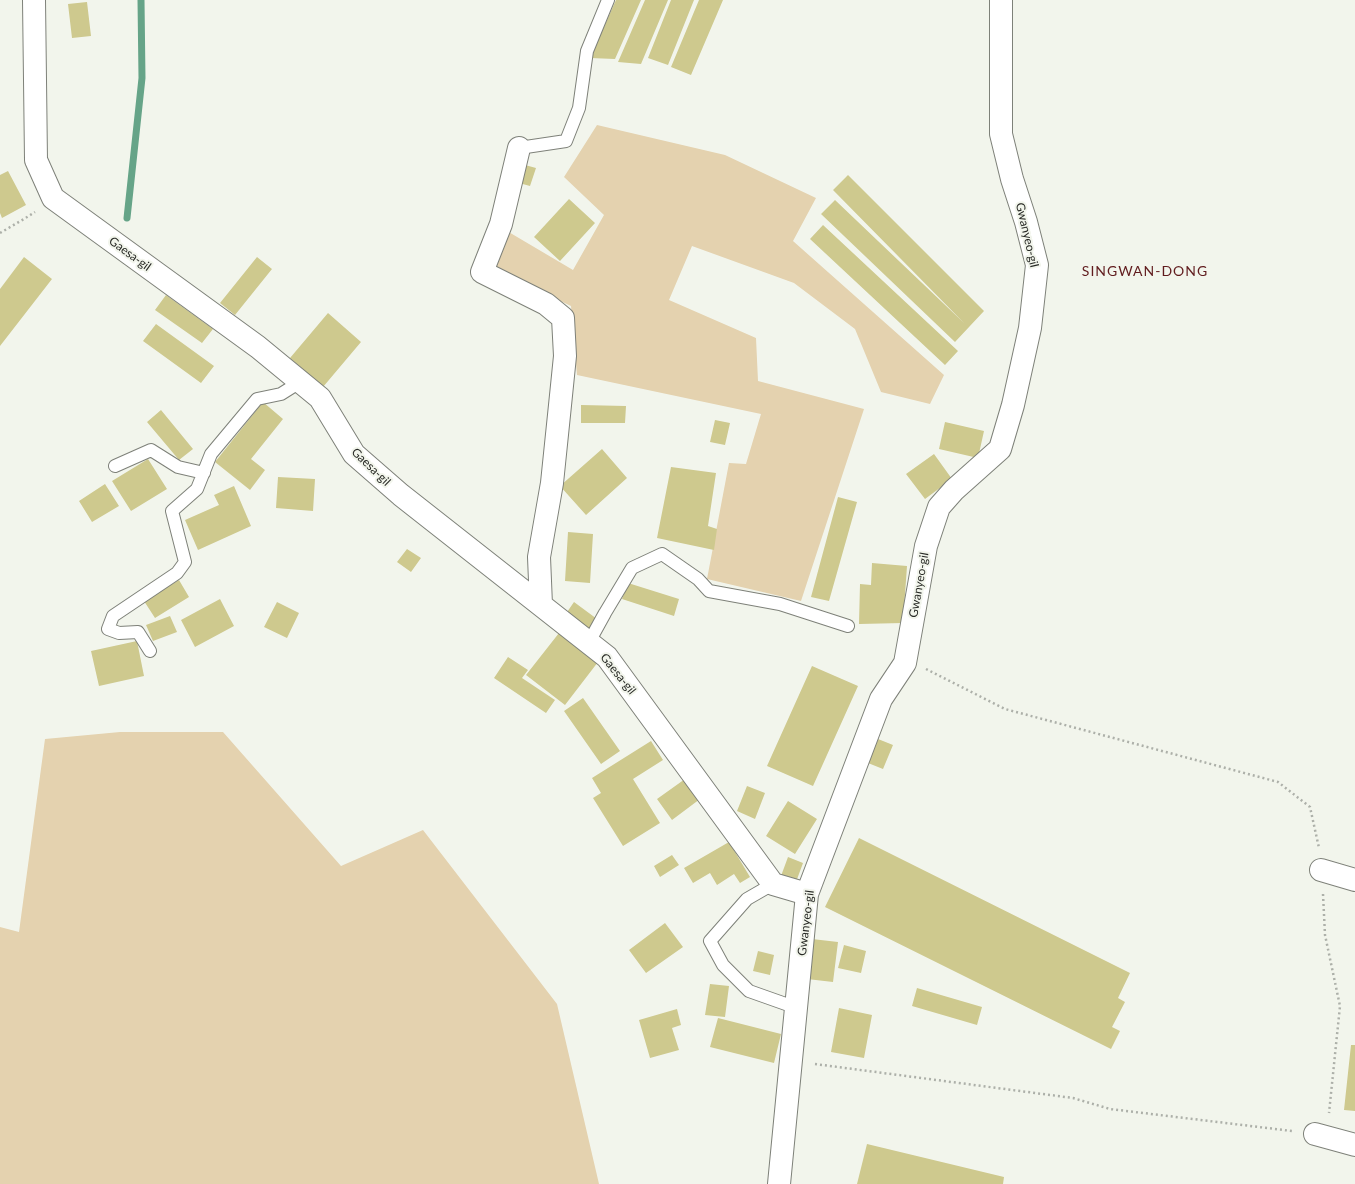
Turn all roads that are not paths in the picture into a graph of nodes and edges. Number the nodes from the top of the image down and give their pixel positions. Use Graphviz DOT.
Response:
graph roads {
  1 [pos="34,0"];
  2 [pos="608,0"];
  3 [pos="1001,0"];
  4 [pos="519,148"];
  5 [pos="300,382"];
  6 [pos="115,466"];
  7 [pos="204,473"];
  8 [pos="541,605"];
  9 [pos="848,626"];
  10 [pos="589,642"];
  11 [pos="150,651"];
  12 [pos="1321,870"];
  13 [pos="1355,880"];
  14 [pos="773,884"];
  15 [pos="808,894"];
  16 [pos="797,1008"];
  17 [pos="1315,1134"];
  18 [pos="1355,1145"];
  19 [pos="779,1184"];
  1 -- 5 [label="street, Gaesa-gil"];
  2 -- 4 [label="lane"];
  3 -- 15 [label="street, Gwanyeo-gil"];
  4 -- 8 [label="street"];
  5 -- 7 [label="lane"];
  5 -- 8 [label="street, Gaesa-gil"];
  6 -- 7 [label="lane"];
  7 -- 11 [label="lane"];
  8 -- 10 [label="street, Gaesa-gil"];
  9 -- 10 [label="lane"];
  10 -- 14 [label="street, Gaesa-gil"];
  12 -- 13 [label="street"];
  14 -- 15 [label="street"];
  14 -- 16 [label="lane"];
  15 -- 16 [label="street, Gwanyeo-gil"];
  16 -- 19 [label="street, Gwanyeo-gil"];
  17 -- 18 [label="street"];
}
